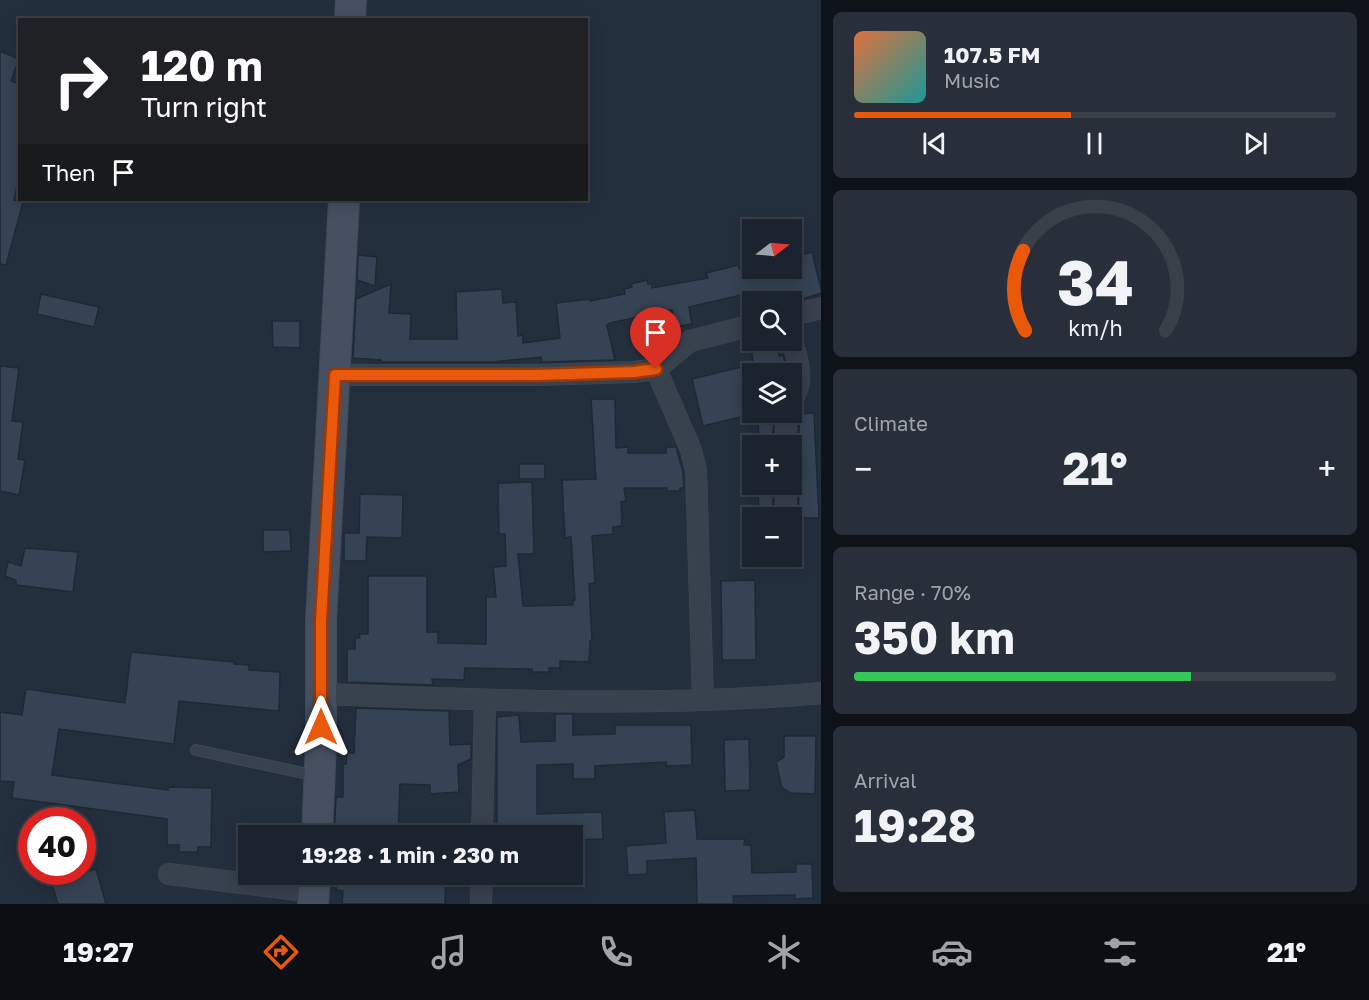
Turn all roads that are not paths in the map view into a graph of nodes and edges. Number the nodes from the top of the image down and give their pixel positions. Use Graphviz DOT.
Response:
graph roads {
  1 [pos="351,0"];
  2 [pos="350,18"];
  3 [pos="344,201"];
  4 [pos="821,308"];
  5 [pos="802,313"];
  6 [pos="742,328"];
  7 [pos="656,369"];
  8 [pos="335,375"];
  9 [pos="821,693"];
  10 [pos="321,694"];
  11 [pos="485,700"];
  12 [pos="703,700"];
  13 [pos="196,750"];
  14 [pos="320,777"];
  15 [pos="318,825"];
  16 [pos="482,825"];
  17 [pos="168,874"];
  18 [pos="482,885"];
  19 [pos="314,890"];
  20 [pos="481,904"];
  1 -- 2 [label="street"];
  3 -- 8 [label="street"];
  4 -- 5 [label="street"];
  6 -- 7 [label="street"];
  7 -- 8 [label="street"];
  7 -- 12 [label="street"];
  8 -- 10 [label="street"];
  9 -- 12 [label="street"];
  10 -- 11 [label="street"];
  10 -- 14 [label="street"];
  11 -- 12 [label="street"];
  11 -- 16 [label="street"];
  13 -- 14 [label="lane"];
  14 -- 15 [label="street"];
  17 -- 19 [label="street"];
  18 -- 20 [label="street"];
}
